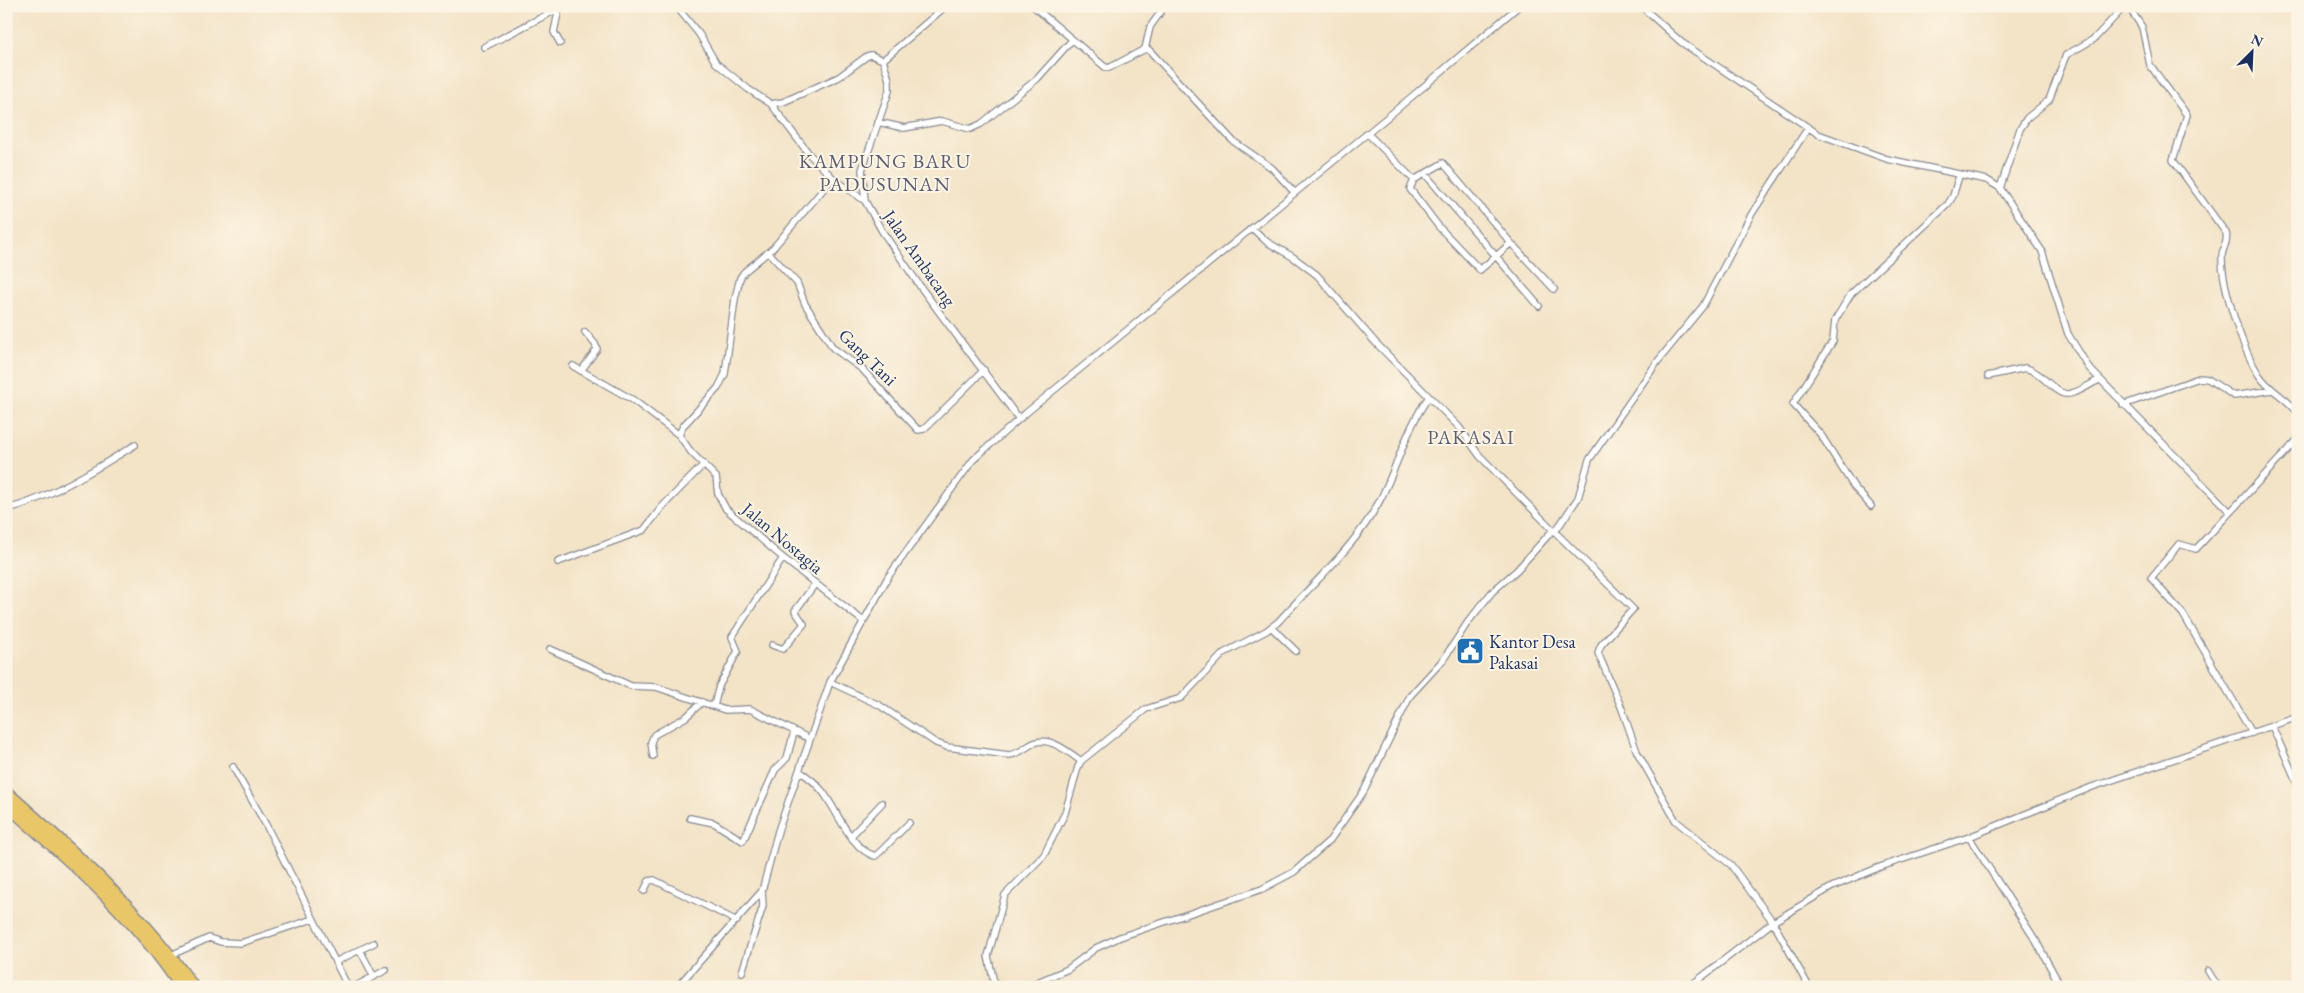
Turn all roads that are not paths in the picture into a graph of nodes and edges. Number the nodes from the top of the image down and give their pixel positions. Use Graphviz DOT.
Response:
graph roads {
  1 [pos="676,6"];
  2 [pos="946,6"];
  3 [pos="1033,6"];
  4 [pos="1165,6"];
  5 [pos="1519,6"];
  6 [pos="1641,6"];
  7 [pos="2126,6"];
  8 [pos="559,7"];
  9 [pos="1072,40"];
  10 [pos="560,43"];
  11 [pos="484,48"];
  12 [pos="1145,49"];
  13 [pos="883,60"];
  14 [pos="771,104"];
  15 [pos="878,122"];
  16 [pos="1808,128"];
  17 [pos="1368,133"];
  18 [pos="1424,174"];
  19 [pos="1959,176"];
  20 [pos="833,178"];
  21 [pos="1414,180"];
  22 [pos="2000,188"];
  23 [pos="1294,192"];
  24 [pos="865,201"];
  25 [pos="1252,228"];
  26 [pos="1511,243"];
  27 [pos="769,252"];
  28 [pos="1496,256"];
  29 [pos="1554,289"];
  30 [pos="1539,306"];
  31 [pos="585,332"];
  32 [pos="573,366"];
  33 [pos="984,370"];
  34 [pos="581,371"];
  35 [pos="1988,376"];
  36 [pos="2099,380"];
  37 [pos="2272,390"];
  38 [pos="1428,398"];
  39 [pos="2123,405"];
  40 [pos="2298,413"];
  41 [pos="1019,419"];
  42 [pos="679,434"];
  43 [pos="2298,439"];
  44 [pos="135,445"];
  45 [pos="704,464"];
  46 [pos="1872,506"];
  47 [pos="6,509"];
  48 [pos="2230,512"];
  49 [pos="1554,531"];
  50 [pos="783,558"];
  51 [pos="558,562"];
  52 [pos="815,584"];
  53 [pos="863,621"];
  54 [pos="1271,627"];
  55 [pos="772,645"];
  56 [pos="550,649"];
  57 [pos="1296,651"];
  58 [pos="830,682"];
  59 [pos="702,702"];
  60 [pos="714,706"];
  61 [pos="2298,717"];
  62 [pos="2272,726"];
  63 [pos="794,732"];
  64 [pos="2252,734"];
  65 [pos="810,739"];
  66 [pos="653,756"];
  67 [pos="1082,761"];
  68 [pos="233,767"];
  69 [pos="800,771"];
  70 [pos="2298,785"];
  71 [pos="6,792"];
  72 [pos="6,804"];
  73 [pos="882,804"];
  74 [pos="690,818"];
  75 [pos="909,822"];
  76 [pos="47,834"];
  77 [pos="852,836"];
  78 [pos="1969,837"];
  79 [pos="644,891"];
  80 [pos="762,891"];
  81 [pos="313,919"];
  82 [pos="737,921"];
  83 [pos="1773,922"];
  84 [pos="374,943"];
  85 [pos="360,950"];
  86 [pos="167,957"];
  87 [pos="335,962"];
  88 [pos="386,970"];
  89 [pos="2208,971"];
  90 [pos="742,972"];
  91 [pos="374,977"];
  92 [pos="180,987"];
  93 [pos="193,987"];
  94 [pos="348,987"];
  95 [pos="354,987"];
  96 [pos="677,987"];
  97 [pos="995,987"];
  98 [pos="1026,987"];
  99 [pos="1689,987"];
  100 [pos="1809,987"];
  101 [pos="2061,987"];
  102 [pos="2218,987"];
  1 -- 14 [label="street"];
  2 -- 13 [label="street"];
  3 -- 9 [label="street"];
  4 -- 12 [label="street"];
  5 -- 17 [label="street"];
  6 -- 16 [label="street"];
  7 -- 22 [label="street"];
  7 -- 37 [label="street"];
  8 -- 10 [label="street"];
  8 -- 11 [label="street"];
  9 -- 12 [label="street"];
  9 -- 15 [label="street"];
  12 -- 23 [label="street"];
  13 -- 14 [label="street"];
  13 -- 15 [label="street, Jalan Ambacang"];
  14 -- 20 [label="street"];
  15 -- 24 [label="street, Jalan Ambacang"];
  16 -- 19 [label="street"];
  16 -- 49 [label="street"];
  17 -- 21 [label="street"];
  17 -- 23 [label="street"];
  18 -- 21 [label="street"];
  18 -- 26 [label="street"];
  18 -- 28 [label="street"];
  19 -- 22 [label="street"];
  19 -- 46 [label="street"];
  20 -- 24 [label="street"];
  20 -- 27 [label="street"];
  21 -- 28 [label="street"];
  22 -- 36 [label="street"];
  23 -- 25 [label="street"];
  24 -- 33 [label="street, Jalan Ambacang"];
  25 -- 38 [label="street"];
  25 -- 41 [label="street"];
  26 -- 28 [label="street"];
  26 -- 29 [label="street"];
  27 -- 33 [label="street, Gang Tani"];
  27 -- 42 [label="street"];
  28 -- 30 [label="street"];
  31 -- 34 [label="street"];
  32 -- 34 [label="street, Jalan Nostagia"];
  33 -- 41 [label="street, Jalan Ambacang"];
  34 -- 42 [label="street, Jalan Nostagia"];
  35 -- 36 [label="street"];
  36 -- 39 [label="street"];
  37 -- 39 [label="street"];
  37 -- 40 [label="street"];
  38 -- 49 [label="street"];
  38 -- 54 [label="street"];
  39 -- 48 [label="street"];
  41 -- 53 [label="street"];
  42 -- 45 [label="street, Jalan Nostagia"];
  43 -- 48 [label="street"];
  44 -- 47 [label="street"];
  45 -- 50 [label="street, Jalan Nostagia"];
  45 -- 51 [label="street"];
  48 -- 64 [label="street"];
  49 -- 83 [label="street"];
  49 -- 98 [label="street"];
  50 -- 52 [label="street, Jalan Nostagia"];
  50 -- 60 [label="street"];
  52 -- 53 [label="street, Jalan Nostagia"];
  52 -- 55 [label="street"];
  53 -- 58 [label="street"];
  54 -- 57 [label="street"];
  54 -- 67 [label="street"];
  56 -- 59 [label="street"];
  58 -- 65 [label="street"];
  58 -- 67 [label="street"];
  59 -- 60 [label="street"];
  59 -- 66 [label="street"];
  60 -- 63 [label="street"];
  61 -- 62 [label="street"];
  62 -- 64 [label="street"];
  62 -- 70 [label="street"];
  63 -- 65 [label="street"];
  63 -- 74 [label="street"];
  64 -- 78 [label="street"];
  65 -- 69 [label="street"];
  67 -- 97 [label="street"];
  68 -- 81 [label="street"];
  69 -- 77 [label="street"];
  69 -- 80 [label="street"];
  71 -- 76 [label="highway"];
  72 -- 76 [label="highway"];
  73 -- 77 [label="street"];
  75 -- 77 [label="street"];
  76 -- 86 [label="highway"];
  78 -- 83 [label="street"];
  78 -- 101 [label="street"];
  79 -- 82 [label="street"];
  80 -- 82 [label="street"];
  80 -- 90 [label="street"];
  81 -- 86 [label="street"];
  81 -- 87 [label="street"];
  82 -- 96 [label="street"];
  83 -- 99 [label="street"];
  83 -- 100 [label="street"];
  84 -- 85 [label="street"];
  85 -- 87 [label="street"];
  85 -- 91 [label="street"];
  86 -- 92 [label="highway"];
  86 -- 93 [label="highway"];
  87 -- 94 [label="street"];
  88 -- 91 [label="street"];
  89 -- 102 [label="street"];
  91 -- 95 [label="street"];
}
